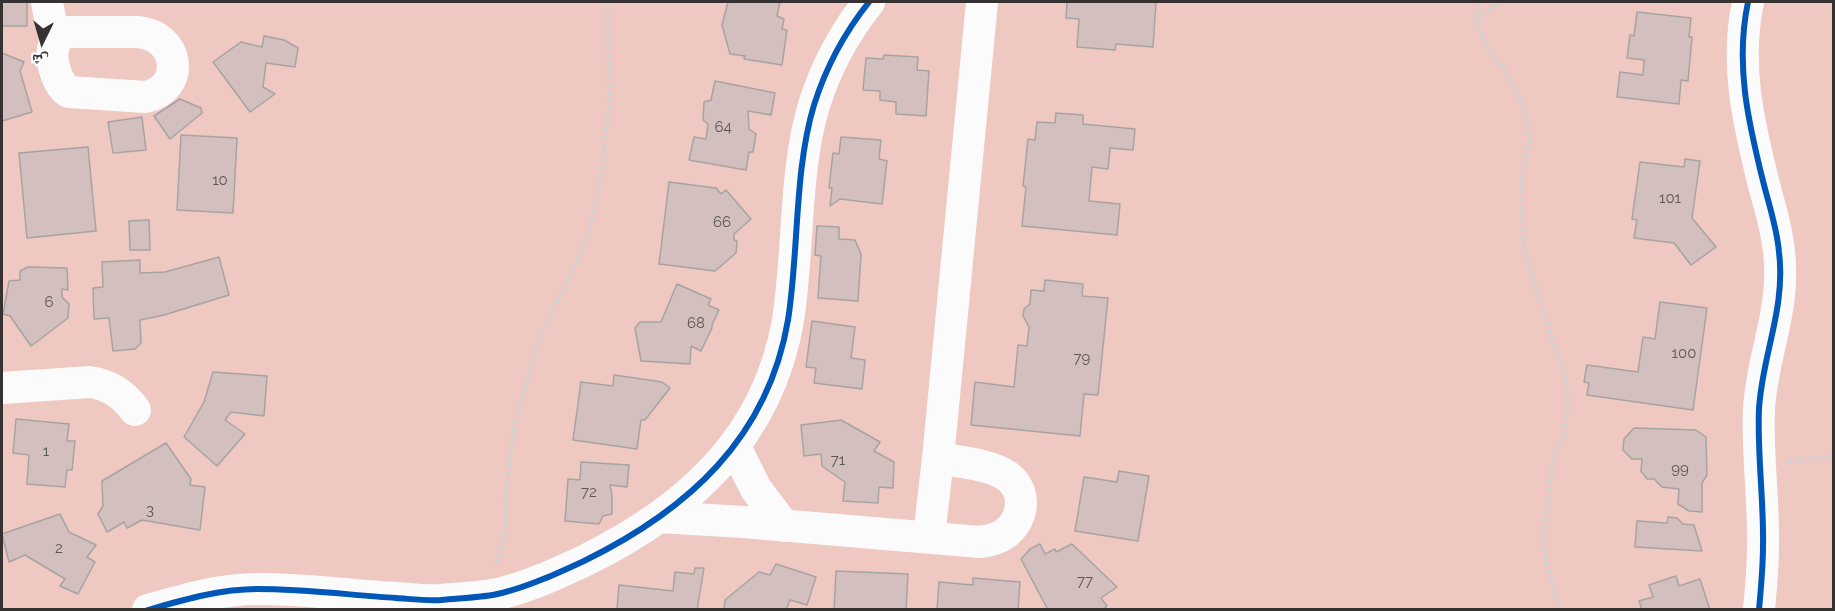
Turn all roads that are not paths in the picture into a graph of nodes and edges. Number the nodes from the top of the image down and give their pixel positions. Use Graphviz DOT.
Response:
graph roads {
  1 [pos="47,2"];
  2 [pos="869,2"];
  3 [pos="982,2"];
  4 [pos="1748,2"];
  5 [pos="57,38"];
  6 [pos="2,388"];
  7 [pos="135,410"];
  8 [pos="735,447"];
  9 [pos="938,458"];
  10 [pos="659,517"];
  11 [pos="784,526"];
  12 [pos="929,537"];
  13 [pos="148,609"];
  14 [pos="1759,609"];
  1 -- 5 [label="street"];
  2 -- 8 [label="street"];
  3 -- 9 [label="street"];
  4 -- 14 [label="street"];
  6 -- 7 [label="street"];
  8 -- 10 [label="street"];
  8 -- 11 [label="street"];
  9 -- 12 [label="street"];
  9 -- 12 [label="street"];
  10 -- 11 [label="street"];
  10 -- 13 [label="street"];
  11 -- 12 [label="street"];
}
